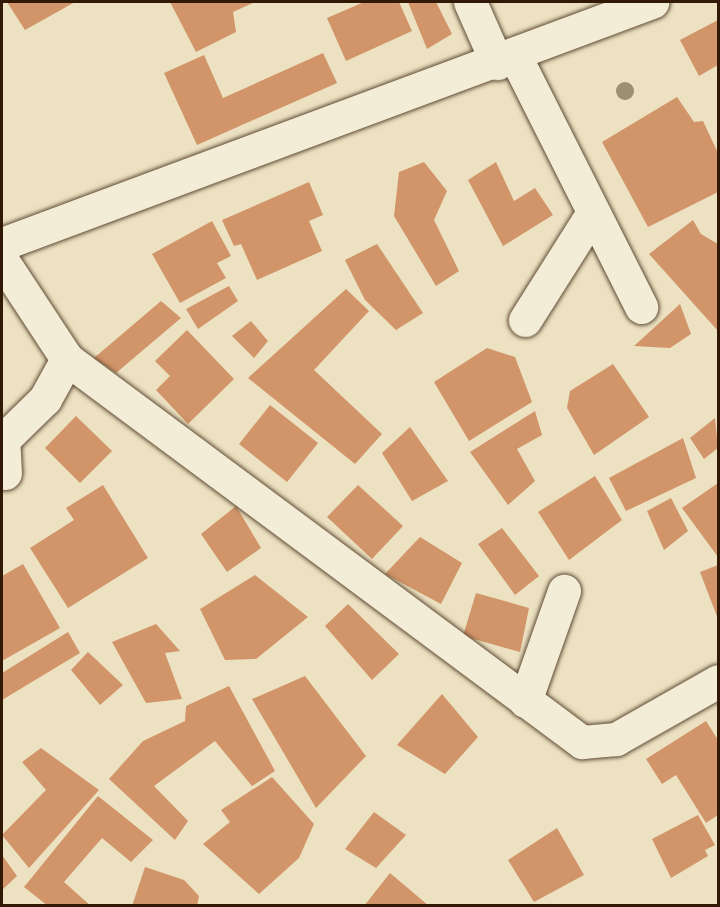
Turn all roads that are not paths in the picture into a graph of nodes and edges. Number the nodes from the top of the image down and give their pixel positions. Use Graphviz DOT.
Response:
graph roads {
  1 [pos="470,2"];
  2 [pos="652,2"];
  3 [pos="506,59"];
  4 [pos="592,214"];
  5 [pos="2,244"];
  6 [pos="2,260"];
  7 [pos="641,306"];
  8 [pos="525,320"];
  9 [pos="67,359"];
  10 [pos="5,473"];
  11 [pos="564,591"];
  12 [pos="718,681"];
  13 [pos="525,701"];
  1 -- 3 [label="street"];
  2 -- 3 [label="street"];
  3 -- 4 [label="street"];
  3 -- 5 [label="street"];
  4 -- 7 [label="street"];
  4 -- 8 [label="street"];
  6 -- 9 [label="street"];
  9 -- 10 [label="street"];
  9 -- 13 [label="street"];
  11 -- 13 [label="street"];
  12 -- 13 [label="street"];
}
